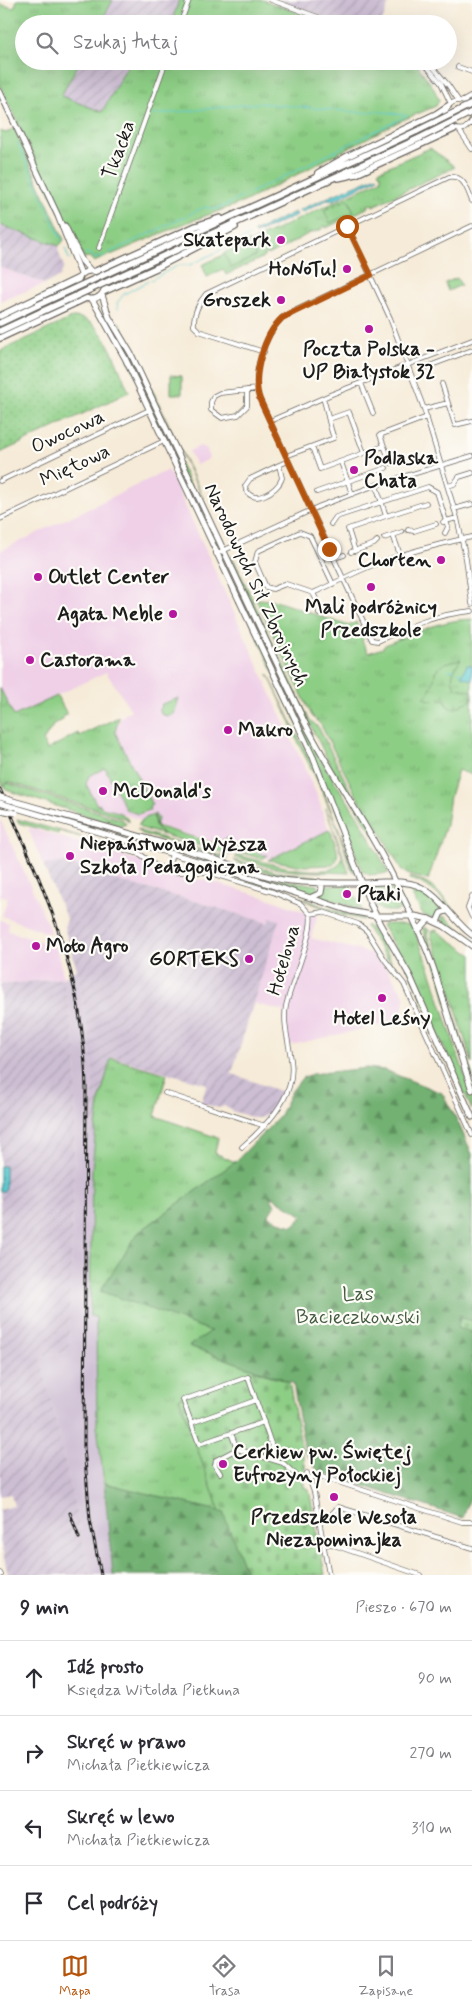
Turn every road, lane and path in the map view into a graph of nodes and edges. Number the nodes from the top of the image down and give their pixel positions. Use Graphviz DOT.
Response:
graph roads {
  1 [pos="189,0"];
  2 [pos="271,0"];
  3 [pos="183,15"];
  4 [pos="312,15"];
  5 [pos="458,67"];
  6 [pos="163,70"];
  7 [pos="429,70"];
  8 [pos="436,70"];
  9 [pos="472,72"];
  10 [pos="0,92"];
  11 [pos="472,96"];
  12 [pos="461,101"];
  13 [pos="472,104"];
  14 [pos="449,105"];
  15 [pos="472,108"];
  16 [pos="472,112"];
  17 [pos="472,123"];
  18 [pos="457,129"];
  19 [pos="472,131"];
  20 [pos="472,149"];
  21 [pos="324,182"];
  22 [pos="295,187"];
  23 [pos="472,201"];
  24 [pos="241,212"];
  25 [pos="253,215"];
  26 [pos="58,216"];
  27 [pos="347,226"];
  28 [pos="472,226"];
  29 [pos="68,241"];
  30 [pos="75,244"];
  31 [pos="99,248"];
  32 [pos="93,271"];
  33 [pos="371,275"];
  34 [pos="80,276"];
  35 [pos="103,293"];
  36 [pos="89,299"];
  37 [pos="0,316"];
  38 [pos="0,323"];
  39 [pos="0,331"];
  40 [pos="0,338"];
  41 [pos="472,340"];
  42 [pos="464,342"];
  43 [pos="470,351"];
  44 [pos="264,352"];
  45 [pos="131,354"];
  46 [pos="124,358"];
  47 [pos="408,365"];
  48 [pos="421,369"];
  49 [pos="361,383"];
  50 [pos="442,384"];
  51 [pos="257,389"];
  52 [pos="247,390"];
  53 [pos="324,401"];
  54 [pos="448,403"];
  55 [pos="149,410"];
  56 [pos="424,410"];
  57 [pos="373,413"];
  58 [pos="427,418"];
  59 [pos="329,419"];
  60 [pos="270,421"];
  61 [pos="472,421"];
  62 [pos="164,441"];
  63 [pos="312,446"];
  64 [pos="384,446"];
  65 [pos="364,453"];
  66 [pos="472,456"];
  67 [pos="287,459"];
  68 [pos="341,462"];
  69 [pos="390,463"];
  70 [pos="279,465"];
  71 [pos="442,466"];
  72 [pos="386,468"];
  73 [pos="472,473"];
  74 [pos="347,480"];
  75 [pos="0,481"];
  76 [pos="376,485"];
  77 [pos="448,486"];
  78 [pos="317,492"];
  79 [pos="352,494"];
  80 [pos="382,502"];
  81 [pos="426,503"];
  82 [pos="472,504"];
  83 [pos="454,509"];
  84 [pos="311,510"];
  85 [pos="386,516"];
  86 [pos="457,518"];
  87 [pos="0,519"];
  88 [pos="444,521"];
  89 [pos="210,522"];
  90 [pos="202,524"];
  91 [pos="331,524"];
  92 [pos="436,524"];
  93 [pos="408,530"];
  94 [pos="402,532"];
  95 [pos="444,534"];
  96 [pos="393,535"];
  97 [pos="472,537"];
  98 [pos="384,538"];
  99 [pos="461,539"];
  100 [pos="377,541"];
  101 [pos="223,551"];
  102 [pos="216,554"];
  103 [pos="344,555"];
  104 [pos="400,556"];
  105 [pos="334,558"];
  106 [pos="343,578"];
  107 [pos="238,582"];
  108 [pos="333,584"];
  109 [pos="231,585"];
  110 [pos="313,593"];
  111 [pos="472,604"];
  112 [pos="472,611"];
  113 [pos="318,614"];
  114 [pos="0,797"];
  115 [pos="0,804"];
  116 [pos="0,810"];
  117 [pos="14,810"];
  118 [pos="130,833"];
  119 [pos="128,841"];
  120 [pos="125,850"];
  121 [pos="172,853"];
  122 [pos="168,870"];
  123 [pos="319,882"];
  124 [pos="396,882"];
  125 [pos="363,883"];
  126 [pos="312,897"];
  127 [pos="472,897"];
  128 [pos="447,911"];
  129 [pos="310,914"];
  130 [pos="376,916"];
  131 [pos="412,916"];
  132 [pos="472,917"];
  133 [pos="429,918"];
  134 [pos="437,922"];
  135 [pos="418,931"];
  136 [pos="472,935"];
  137 [pos="472,946"];
  138 [pos="472,1090"];
  139 [pos="165,1093"];
  140 [pos="472,1117"];
  141 [pos="265,1126"];
  142 [pos="472,1135"];
  143 [pos="242,1147"];
  144 [pos="256,1400"];
  145 [pos="264,1422"];
  146 [pos="191,1423"];
  147 [pos="231,1433"];
  148 [pos="237,1449"];
  149 [pos="276,1461"];
  150 [pos="220,1473"];
  151 [pos="300,1479"];
  152 [pos="319,1520"];
  153 [pos="472,1522"];
  154 [pos="324,1545"];
  155 [pos="472,1548"];
  156 [pos="329,1575"];
  157 [pos="420,1575"];
  1 -- 3 [label="street"];
  2 -- 4 [label="street"];
  5 -- 9 [label="street"];
  6 -- 31 [label="street, Tkacka"];
  7 -- 14 [label="street"];
  8 -- 12 [label="street"];
  10 -- 26 [label="main road"];
  11 -- 12 [label="street"];
  12 -- 14 [label="street"];
  12 -- 15 [label="street"];
  13 -- 22 [label="highway, bridge"];
  14 -- 18 [label="street"];
  14 -- 22 [label="highway"];
  16 -- 21 [label="highway, bridge"];
  17 -- 18 [label="street"];
  17 -- 19 [label="street"];
  18 -- 20 [label="street"];
  18 -- 21 [label="highway"];
  21 -- 25 [label="highway"];
  22 -- 24 [label="highway"];
  23 -- 27 [label="street"];
  24 -- 32 [label="highway"];
  24 -- 38 [label="highway, bridge"];
  25 -- 35 [label="highway"];
  25 -- 39 [label="highway, bridge"];
  26 -- 29 [label="main road"];
  26 -- 30 [label="main road"];
  27 -- 33 [label="street"];
  27 -- 44 [label="street"];
  28 -- 33 [label="street"];
  29 -- 30 [label="main road"];
  29 -- 34 [label="main road"];
  30 -- 32 [label="main road"];
  32 -- 34 [label="main road"];
  32 -- 35 [label="main road"];
  33 -- 44 [label="street"];
  33 -- 47 [label="street"];
  34 -- 36 [label="main road"];
  34 -- 37 [label="highway"];
  35 -- 36 [label="main road"];
  35 -- 45 [label="main road, Narodowych Sił Zbrojnych"];
  36 -- 40 [label="highway"];
  36 -- 46 [label="main road, Narodowych Sił Zbrojnych"];
  41 -- 42 [label="street"];
  42 -- 43 [label="street"];
  42 -- 47 [label="street"];
  43 -- 48 [label="street"];
  44 -- 51 [label="street"];
  45 -- 46 [label="main road"];
  45 -- 89 [label="main road, Narodowych Sił Zbrojnych"];
  46 -- 55 [label="main road, Narodowych Sił Zbrojnych"];
  47 -- 49 [label="street"];
  47 -- 56 [label="street"];
  49 -- 57 [label="street"];
  49 -- 60 [label="street"];
  50 -- 54 [label="street"];
  51 -- 52 [label="street"];
  51 -- 60 [label="street"];
  52 -- 52 [label="street"];
  53 -- 59 [label="street"];
  54 -- 56 [label="street"];
  54 -- 61 [label="street"];
  55 -- 62 [label="main road, Narodowych Sił Zbrojnych"];
  55 -- 75 [label="street, Owocowa"];
  56 -- 58 [label="street"];
  58 -- 64 [label="street"];
  58 -- 71 [label="street"];
  59 -- 63 [label="street"];
  59 -- 65 [label="street"];
  60 -- 67 [label="street"];
  62 -- 87 [label="street, Miętowa"];
  62 -- 90 [label="main road, Narodowych Sił Zbrojnych"];
  63 -- 67 [label="street"];
  63 -- 68 [label="street"];
  64 -- 65 [label="street"];
  64 -- 69 [label="street"];
  65 -- 68 [label="street"];
  66 -- 71 [label="street"];
  67 -- 70 [label="street"];
  67 -- 84 [label="street"];
  68 -- 74 [label="street"];
  70 -- 70 [label="street"];
  71 -- 76 [label="street"];
  71 -- 77 [label="street"];
  72 -- 74 [label="street"];
  73 -- 77 [label="street"];
  74 -- 78 [label="street"];
  74 -- 79 [label="street"];
  76 -- 79 [label="street"];
  76 -- 80 [label="street"];
  77 -- 83 [label="street"];
  79 -- 84 [label="street"];
  80 -- 85 [label="street"];
  80 -- 88 [label="street"];
  80 -- 91 [label="street"];
  81 -- 85 [label="street"];
  82 -- 83 [label="street"];
  83 -- 86 [label="street"];
  84 -- 101 [label="street"];
  84 -- 105 [label="street"];
  85 -- 100 [label="street"];
  86 -- 88 [label="street"];
  86 -- 99 [label="street"];
  88 -- 95 [label="street"];
  89 -- 90 [label="main road"];
  89 -- 101 [label="main road, Narodowych Sił Zbrojnych"];
  90 -- 102 [label="main road, Narodowych Sił Zbrojnych"];
  92 -- 93 [label="street"];
  94 -- 96 [label="street"];
  96 -- 98 [label="street"];
  96 -- 104 [label="street"];
  97 -- 99 [label="street"];
  99 -- 104 [label="street"];
  99 -- 111 [label="street"];
  101 -- 102 [label="street"];
  101 -- 107 [label="main road, Narodowych Sił Zbrojnych"];
  102 -- 109 [label="main road, Narodowych Sił Zbrojnych"];
  103 -- 105 [label="street"];
  104 -- 106 [label="street"];
  105 -- 106 [label="street"];
  106 -- 108 [label="street"];
  106 -- 112 [label="street"];
  107 -- 109 [label="main road"];
  107 -- 124 [label="main road, Narodowych Sił Zbrojnych"];
  108 -- 110 [label="street"];
  108 -- 110 [label="street"];
  109 -- 125 [label="main road, Narodowych Sił Zbrojnych"];
  110 -- 113 [label="street"];
  114 -- 118 [label="main road, bridge"];
  115 -- 117 [label="main road, bridge"];
  116 -- 117 [label="main road, bridge"];
  117 -- 119 [label="main road"];
  118 -- 119 [label="main road"];
  118 -- 123 [label="main road"];
  119 -- 121 [label="main road"];
  120 -- 122 [label="street"];
  121 -- 122 [label="street"];
  121 -- 126 [label="main road"];
  122 -- 129 [label="street"];
  123 -- 125 [label="main road"];
  123 -- 126 [label="main road"];
  124 -- 125 [label="main road"];
  124 -- 128 [label="main road"];
  124 -- 131 [label="main road, Narodowych Sił Zbrojnych"];
  125 -- 130 [label="main road, Narodowych Sił Zbrojnych"];
  126 -- 130 [label="main road"];
  127 -- 132 [label="street"];
  128 -- 134 [label="main road"];
  128 -- 136 [label="main road"];
  129 -- 141 [label="street, Hotelowa"];
  129 -- 142 [label="street"];
  130 -- 131 [label="main road"];
  130 -- 140 [label="main road, Narodowych Sił Zbrojnych"];
  131 -- 133 [label="main road"];
  131 -- 135 [label="main road, Narodowych Sił Zbrojnych"];
  133 -- 134 [label="main road"];
  133 -- 135 [label="main road"];
  134 -- 137 [label="main road"];
  135 -- 138 [label="main road, Narodowych Sił Zbrojnych"];
  139 -- 141 [label="street"];
  141 -- 143 [label="street, Hotelowa"];
  144 -- 145 [label="street"];
  144 -- 146 [label="street"];
  144 -- 146 [label="street"];
  145 -- 147 [label="street"];
  145 -- 149 [label="street"];
  146 -- 147 [label="street"];
  147 -- 148 [label="street"];
  148 -- 149 [label="street"];
  148 -- 150 [label="street"];
  149 -- 151 [label="street"];
  152 -- 153 [label="street"];
  152 -- 154 [label="street"];
  152 -- 155 [label="street"];
  154 -- 156 [label="street"];
  154 -- 157 [label="street"];
}
